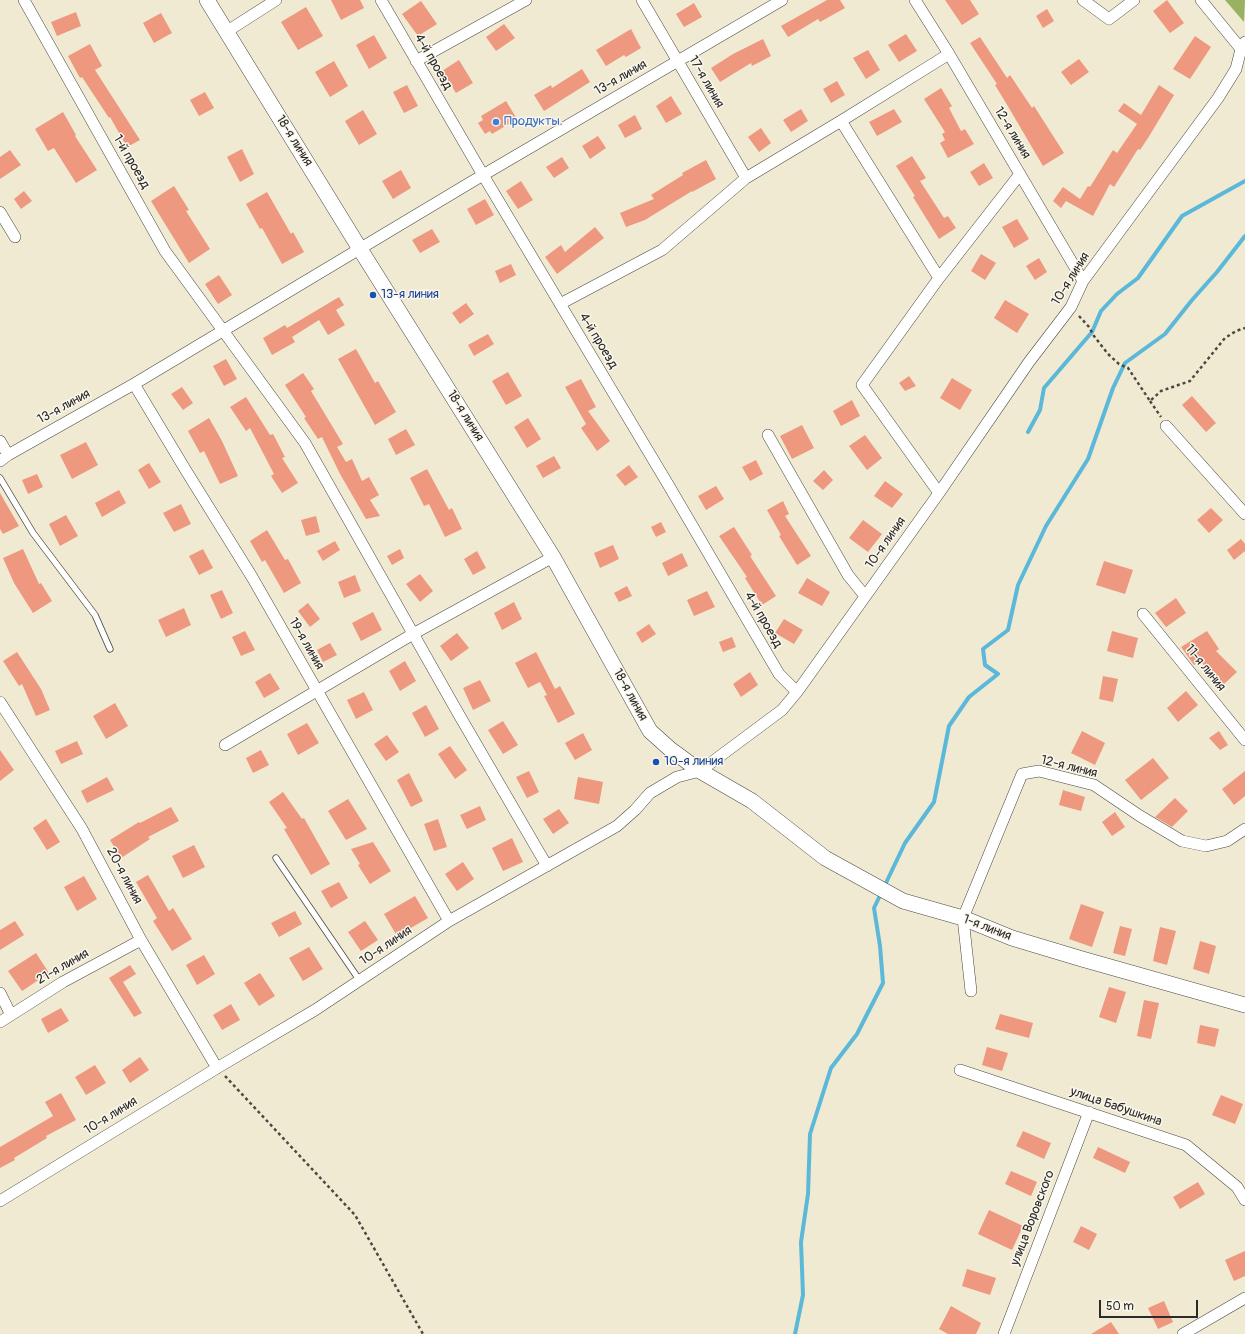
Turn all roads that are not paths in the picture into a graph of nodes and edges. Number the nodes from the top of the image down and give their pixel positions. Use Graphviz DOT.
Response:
graph roads {
  1 [pos="24,0"];
  2 [pos="207,0"];
  3 [pos="276,0"];
  4 [pos="381,0"];
  5 [pos="526,0"];
  6 [pos="642,0"];
  7 [pos="782,0"];
  8 [pos="915,0"];
  9 [pos="1083,0"];
  10 [pos="1134,0"];
  11 [pos="1201,0"];
  12 [pos="226,32"];
  13 [pos="1243,46"];
  14 [pos="949,54"];
  15 [pos="416,61"];
  16 [pos="678,61"];
  17 [pos="841,122"];
  18 [pos="1020,174"];
  19 [pos="483,175"];
  20 [pos="746,178"];
  21 [pos="0,212"];
  22 [pos="15,237"];
  23 [pos="360,249"];
  24 [pos="939,278"];
  25 [pos="1083,281"];
  26 [pos="560,304"];
  27 [pos="224,331"];
  28 [pos="134,384"];
  29 [pos="1166,426"];
  30 [pos="768,435"];
  31 [pos="0,441"];
  32 [pos="4,458"];
  33 [pos="0,478"];
  34 [pos="939,493"];
  35 [pos="1245,514"];
  36 [pos="553,557"];
  37 [pos="865,596"];
  38 [pos="1143,614"];
  39 [pos="413,634"];
  40 [pos="110,649"];
  41 [pos="317,690"];
  42 [pos="797,692"];
  43 [pos="0,702"];
  44 [pos="1245,740"];
  45 [pos="225,745"];
  46 [pos="700,771"];
  47 [pos="752,801"];
  48 [pos="1245,829"];
  49 [pos="276,858"];
  50 [pos="547,866"];
  51 [pos="963,918"];
  52 [pos="449,921"];
  53 [pos="141,940"];
  54 [pos="360,981"];
  55 [pos="971,991"];
  56 [pos="0,993"];
  57 [pos="1245,1005"];
  58 [pos="11,1015"];
  59 [pos="0,1022"];
  60 [pos="217,1068"];
  61 [pos="960,1070"];
  62 [pos="1089,1112"];
  63 [pos="1245,1200"];
  64 [pos="0,1201"];
  65 [pos="1245,1298"];
  66 [pos="1004,1334"];
  67 [pos="1183,1334"];
  1 -- 27 [label="street, 1-й проезд"];
  2 -- 12 [label="street, 18-я линия"];
  3 -- 12 [label="street"];
  4 -- 15 [label="street, 4-й проезд"];
  5 -- 15 [label="street"];
  6 -- 16 [label="street, 17-я линия"];
  7 -- 16 [label="street, 13-я линия"];
  8 -- 14 [label="street, 12-я линия"];
  9 -- 10 [label="street"];
  11 -- 13 [label="street"];
  12 -- 23 [label="street, 18-я линия"];
  13 -- 25 [label="street, 10-я линия"];
  14 -- 17 [label="street"];
  14 -- 18 [label="street, 12-я линия"];
  15 -- 19 [label="street, 4-й проезд"];
  16 -- 19 [label="street, 13-я линия"];
  16 -- 20 [label="street, 17-я линия"];
  17 -- 20 [label="street"];
  17 -- 24 [label="street"];
  18 -- 24 [label="street"];
  18 -- 25 [label="street, 12-я линия"];
  19 -- 23 [label="street, 13-я линия"];
  19 -- 26 [label="street, 4-й проезд"];
  20 -- 26 [label="street"];
  21 -- 22 [label="street"];
  23 -- 27 [label="street, 13-я линия"];
  23 -- 36 [label="street, 18-я линия"];
  24 -- 34 [label="street"];
  25 -- 34 [label="street, 10-я линия"];
  26 -- 42 [label="street, 4-й проезд"];
  27 -- 28 [label="street, 13-я линия"];
  27 -- 39 [label="street, 1-й проезд"];
  28 -- 32 [label="street, 13-я линия"];
  28 -- 41 [label="street, 19-я линия"];
  29 -- 35 [label="street"];
  30 -- 37 [label="street"];
  31 -- 32 [label="street"];
  33 -- 40 [label="lane"];
  34 -- 37 [label="street, 10-я линия"];
  36 -- 39 [label="street"];
  36 -- 46 [label="street, 18-я линия"];
  37 -- 42 [label="street, 10-я линия"];
  38 -- 44 [label="street, 11-я линия"];
  39 -- 41 [label="street"];
  39 -- 50 [label="street, 1-й проезд"];
  41 -- 45 [label="street"];
  41 -- 52 [label="street, 19-я линия"];
  42 -- 46 [label="street, 10-я линия"];
  43 -- 53 [label="street, 20-я линия"];
  46 -- 47 [label="street, 18-я линия"];
  46 -- 50 [label="street, 10-я линия"];
  47 -- 51 [label="street, 1-я линия"];
  48 -- 51 [label="street, 12-я линия"];
  49 -- 54 [label="lane"];
  50 -- 52 [label="street, 10-я линия"];
  51 -- 55 [label="street"];
  51 -- 57 [label="street, 1-я линия"];
  52 -- 54 [label="street, 10-я линия"];
  53 -- 58 [label="street, 21-я линия"];
  53 -- 60 [label="street, 20-я линия"];
  54 -- 60 [label="street, 10-я линия"];
  56 -- 58 [label="street"];
  58 -- 59 [label="street, 21-я линия"];
  60 -- 64 [label="street, 10-я линия"];
  61 -- 62 [label="street, улица Бабушкина"];
  62 -- 63 [label="street, улица Бабушкина"];
  62 -- 66 [label="street, улица Воровского"];
  65 -- 67 [label="street"];
}
